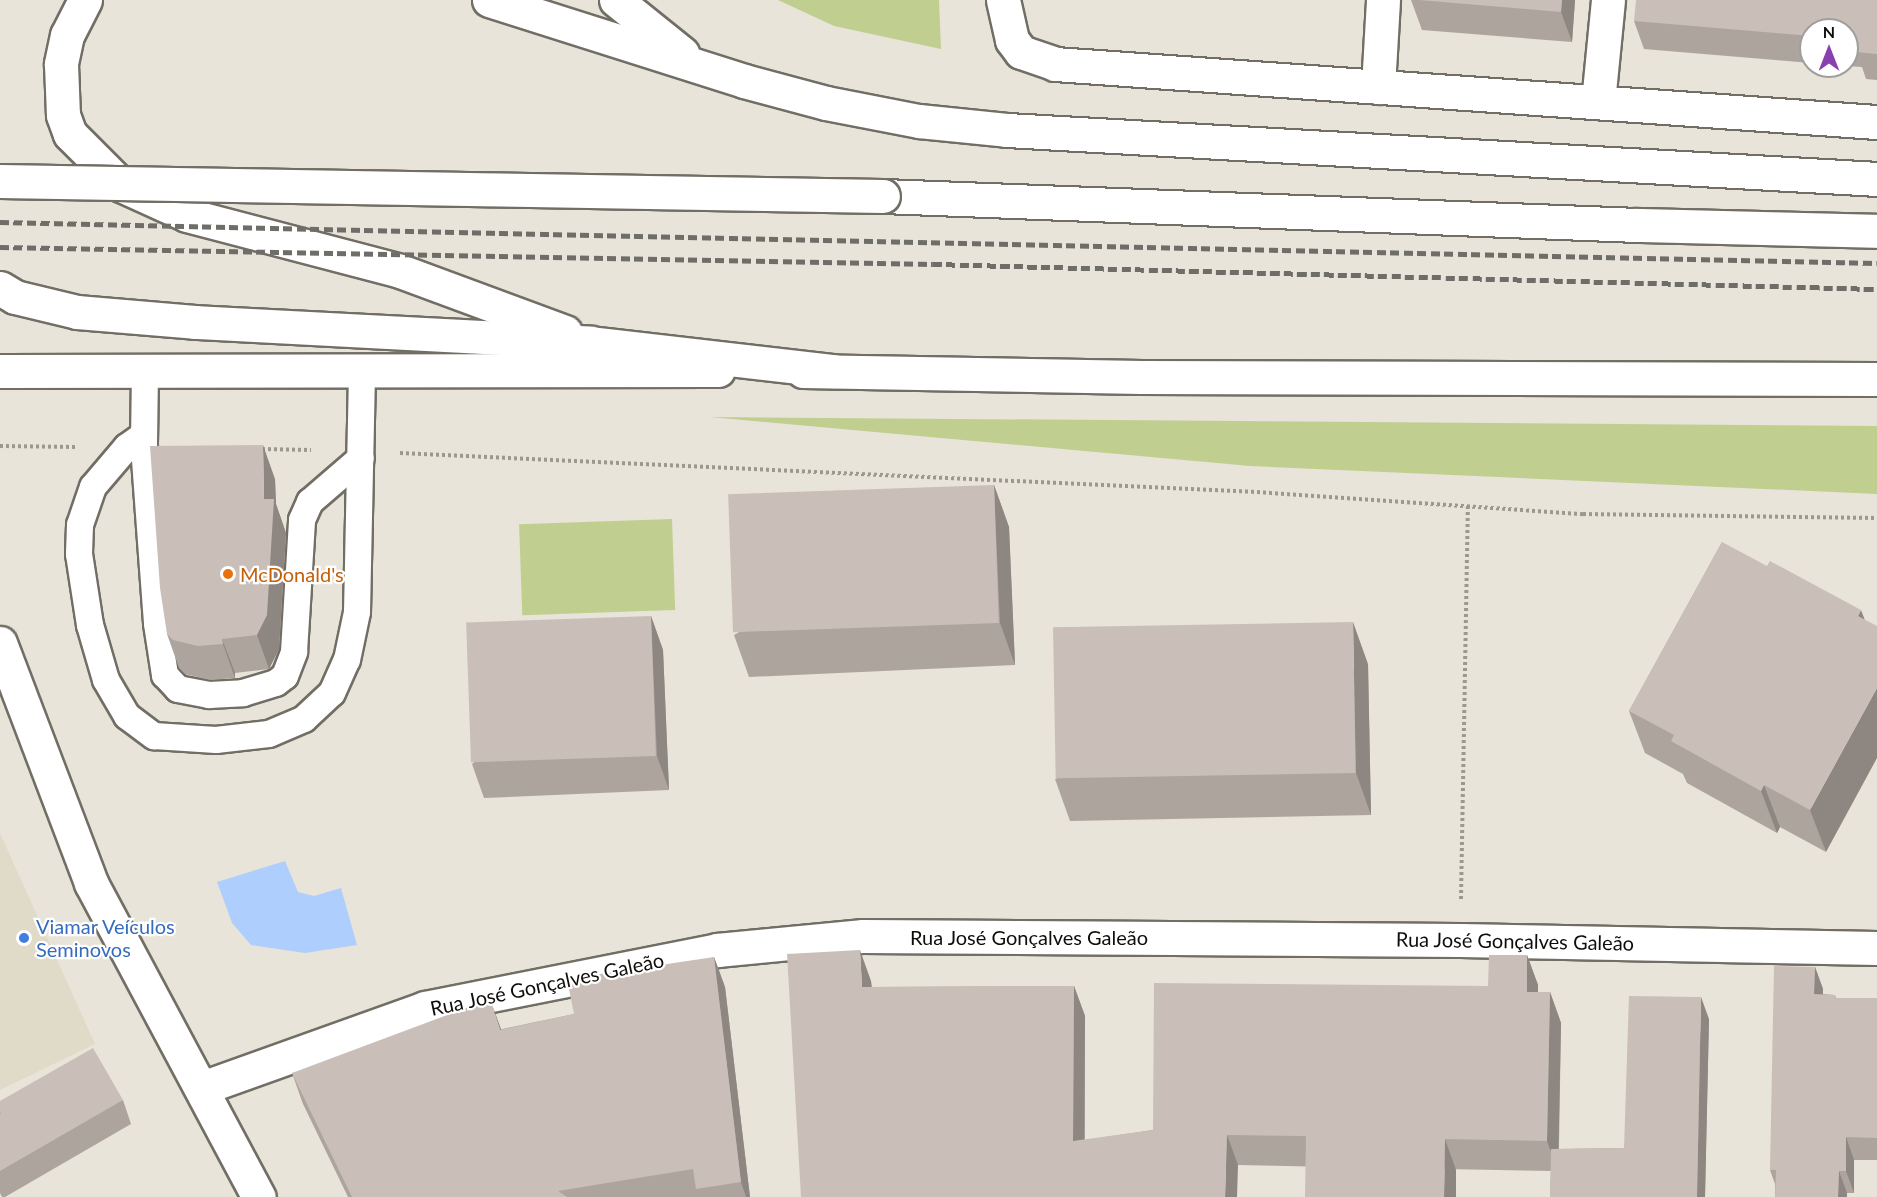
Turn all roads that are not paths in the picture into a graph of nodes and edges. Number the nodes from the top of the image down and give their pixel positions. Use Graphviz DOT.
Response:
graph roads {
  1 [pos="85,0"];
  2 [pos="489,0"];
  3 [pos="616,0"];
  4 [pos="1383,0"];
  5 [pos="1608,0"];
  6 [pos="1005,10"];
  7 [pos="697,66"];
  8 [pos="1378,87"];
  9 [pos="1598,102"];
  10 [pos="1877,122"];
  11 [pos="1877,179"];
  12 [pos="0,181"];
  13 [pos="1877,231"];
  14 [pos="0,288"];
  15 [pos="590,343"];
  16 [pos="0,370"];
  17 [pos="145,371"];
  18 [pos="832,371"];
  19 [pos="362,373"];
  20 [pos="1877,379"];
  21 [pos="135,441"];
  22 [pos="361,455"];
  23 [pos="0,643"];
  24 [pos="1877,948"];
  25 [pos="202,1088"];
  26 [pos="260,1197"];
  1 -- 15 [label="main road"];
  2 -- 7 [label="main road"];
  3 -- 7 [label="main road"];
  4 -- 8 [label="main road"];
  5 -- 9 [label="main road"];
  6 -- 8 [label="main road"];
  7 -- 11 [label="main road"];
  8 -- 9 [label="main road"];
  9 -- 10 [label="main road"];
  12 -- 13 [label="main road, bridge"];
  14 -- 15 [label="main road"];
  15 -- 18 [label="main road"];
  16 -- 17 [label="main road"];
  17 -- 19 [label="main road"];
  17 -- 21 [label="lane"];
  18 -- 19 [label="main road"];
  18 -- 20 [label="main road"];
  19 -- 22 [label="lane"];
  21 -- 22 [label="lane"];
  21 -- 22 [label="lane"];
  23 -- 25 [label="main road"];
  24 -- 25 [label="main road, Rua José Gonçalves Galeão"];
  25 -- 26 [label="main road"];
}
